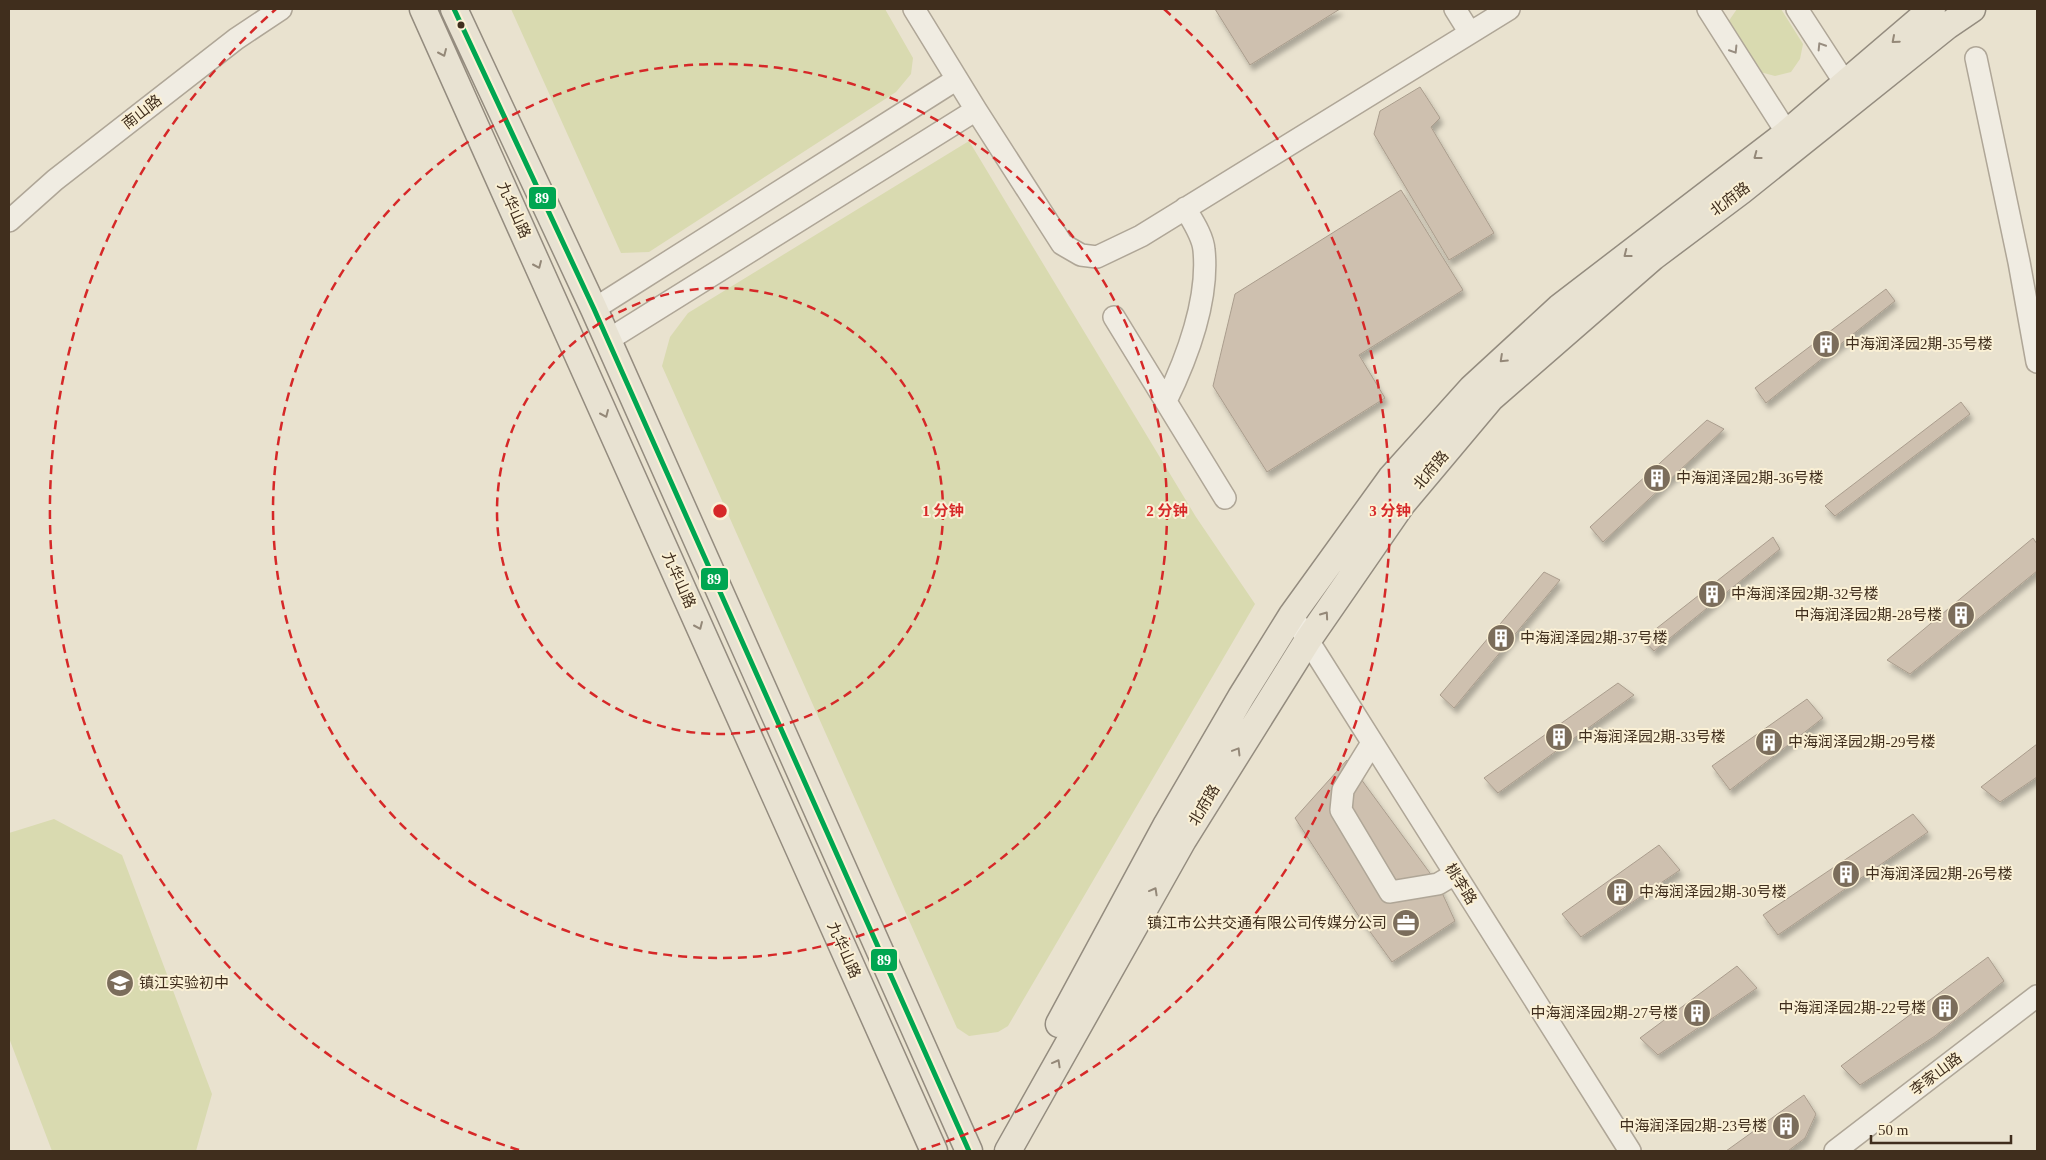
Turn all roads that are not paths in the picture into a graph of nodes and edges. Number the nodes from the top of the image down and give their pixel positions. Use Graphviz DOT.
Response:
graph roads {
  1 [pos="280,9"];
  2 [pos="423,9"];
  3 [pos="454,9"];
  4 [pos="914,9"];
  5 [pos="1455,9"];
  6 [pos="1510,9"];
  7 [pos="1708,9"];
  8 [pos="1797,9"];
  9 [pos="1932,9"];
  10 [pos="1972,9"];
  11 [pos="1470,33"];
  12 [pos="1976,58"];
  13 [pos="957,79"];
  14 [pos="1845,83"];
  15 [pos="976,110"];
  16 [pos="1786,133"];
  17 [pos="1185,208"];
  18 [pos="9,220"];
  19 [pos="594,309"];
  20 [pos="1114,317"];
  21 [pos="608,340"];
  22 [pos="2037,362"];
  23 [pos="1166,401"];
  24 [pos="1225,498"];
  25 [pos="1292,615"];
  26 [pos="1308,640"];
  27 [pos="1372,743"];
  28 [pos="1455,874"];
  29 [pos="2037,996"];
  30 [pos="934,1151"];
  31 [pos="969,1151"];
  32 [pos="990,1151"];
  33 [pos="1008,1151"];
  34 [pos="1630,1151"];
  35 [pos="1835,1151"];
  1 -- 18 [label="street, 南山路"];
  2 -- 30 [label="main road, 九华山路, one-way"];
  3 -- 19 [label="main road, 九华山路"];
  4 -- 13 [label="street"];
  5 -- 11 [label="street"];
  6 -- 11 [label="street"];
  7 -- 16 [label="street, one-way"];
  14 -- 8 [label="street, one-way"];
  9 -- 14 [label="main road, 北府路, one-way"];
  26 -- 10 [label="main road, 北府路, one-way"];
  11 -- 17 [label="street"];
  12 -- 22 [label="street"];
  13 -- 15 [label="street"];
  13 -- 19 [label="street"];
  14 -- 16 [label="main road, 北府路"];
  15 -- 17 [label="street"];
  15 -- 21 [label="street"];
  16 -- 25 [label="main road, 北府路, one-way"];
  17 -- 23 [label="street"];
  19 -- 21 [label="main road, 九华山路"];
  20 -- 23 [label="street"];
  21 -- 31 [label="main road, 九华山路"];
  23 -- 24 [label="street"];
  25 -- 26 [label="street, 桃李路"];
  25 -- 32 [label="main road, 北府路"];
  26 -- 27 [label="street, 桃李路"];
  33 -- 26 [label="main road, 北府路, one-way"];
  27 -- 28 [label="street, 桃李路"];
  27 -- 28 [label="street"];
  28 -- 34 [label="street, 桃李路"];
  29 -- 35 [label="street, 李家山路"];
}
